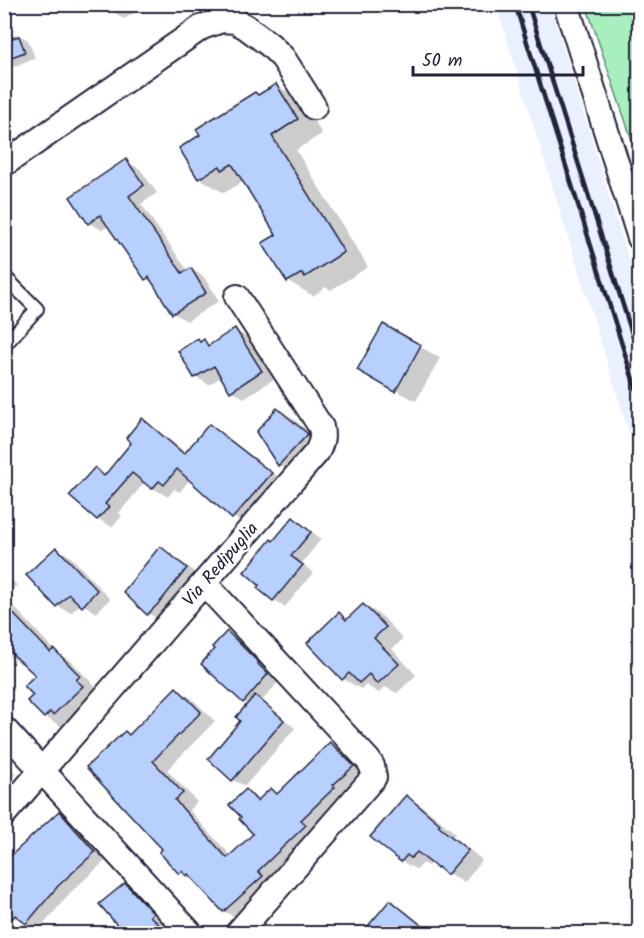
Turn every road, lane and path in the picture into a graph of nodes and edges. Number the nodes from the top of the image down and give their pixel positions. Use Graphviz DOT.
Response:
graph roads {
  1 [pos="566,4"];
  2 [pos="314,107"];
  3 [pos="4,164"];
  4 [pos="639,238"];
  5 [pos="4,276"];
  6 [pos="237,297"];
  7 [pos="4,346"];
  8 [pos="204,583"];
  9 [pos="4,729"];
  10 [pos="42,771"];
  11 [pos="4,814"];
  12 [pos="191,933"];
  13 [pos="237,933"];
  1 -- 4 [label="street"];
  2 -- 3 [label="street"];
  5 -- 7 [label="lane"];
  6 -- 8 [label="street, Via Redipuglia"];
  8 -- 10 [label="street, Via Redipuglia"];
  8 -- 13 [label="street"];
  9 -- 10 [label="street"];
  10 -- 11 [label="street, Via Redipuglia"];
  10 -- 12 [label="street"];
}
